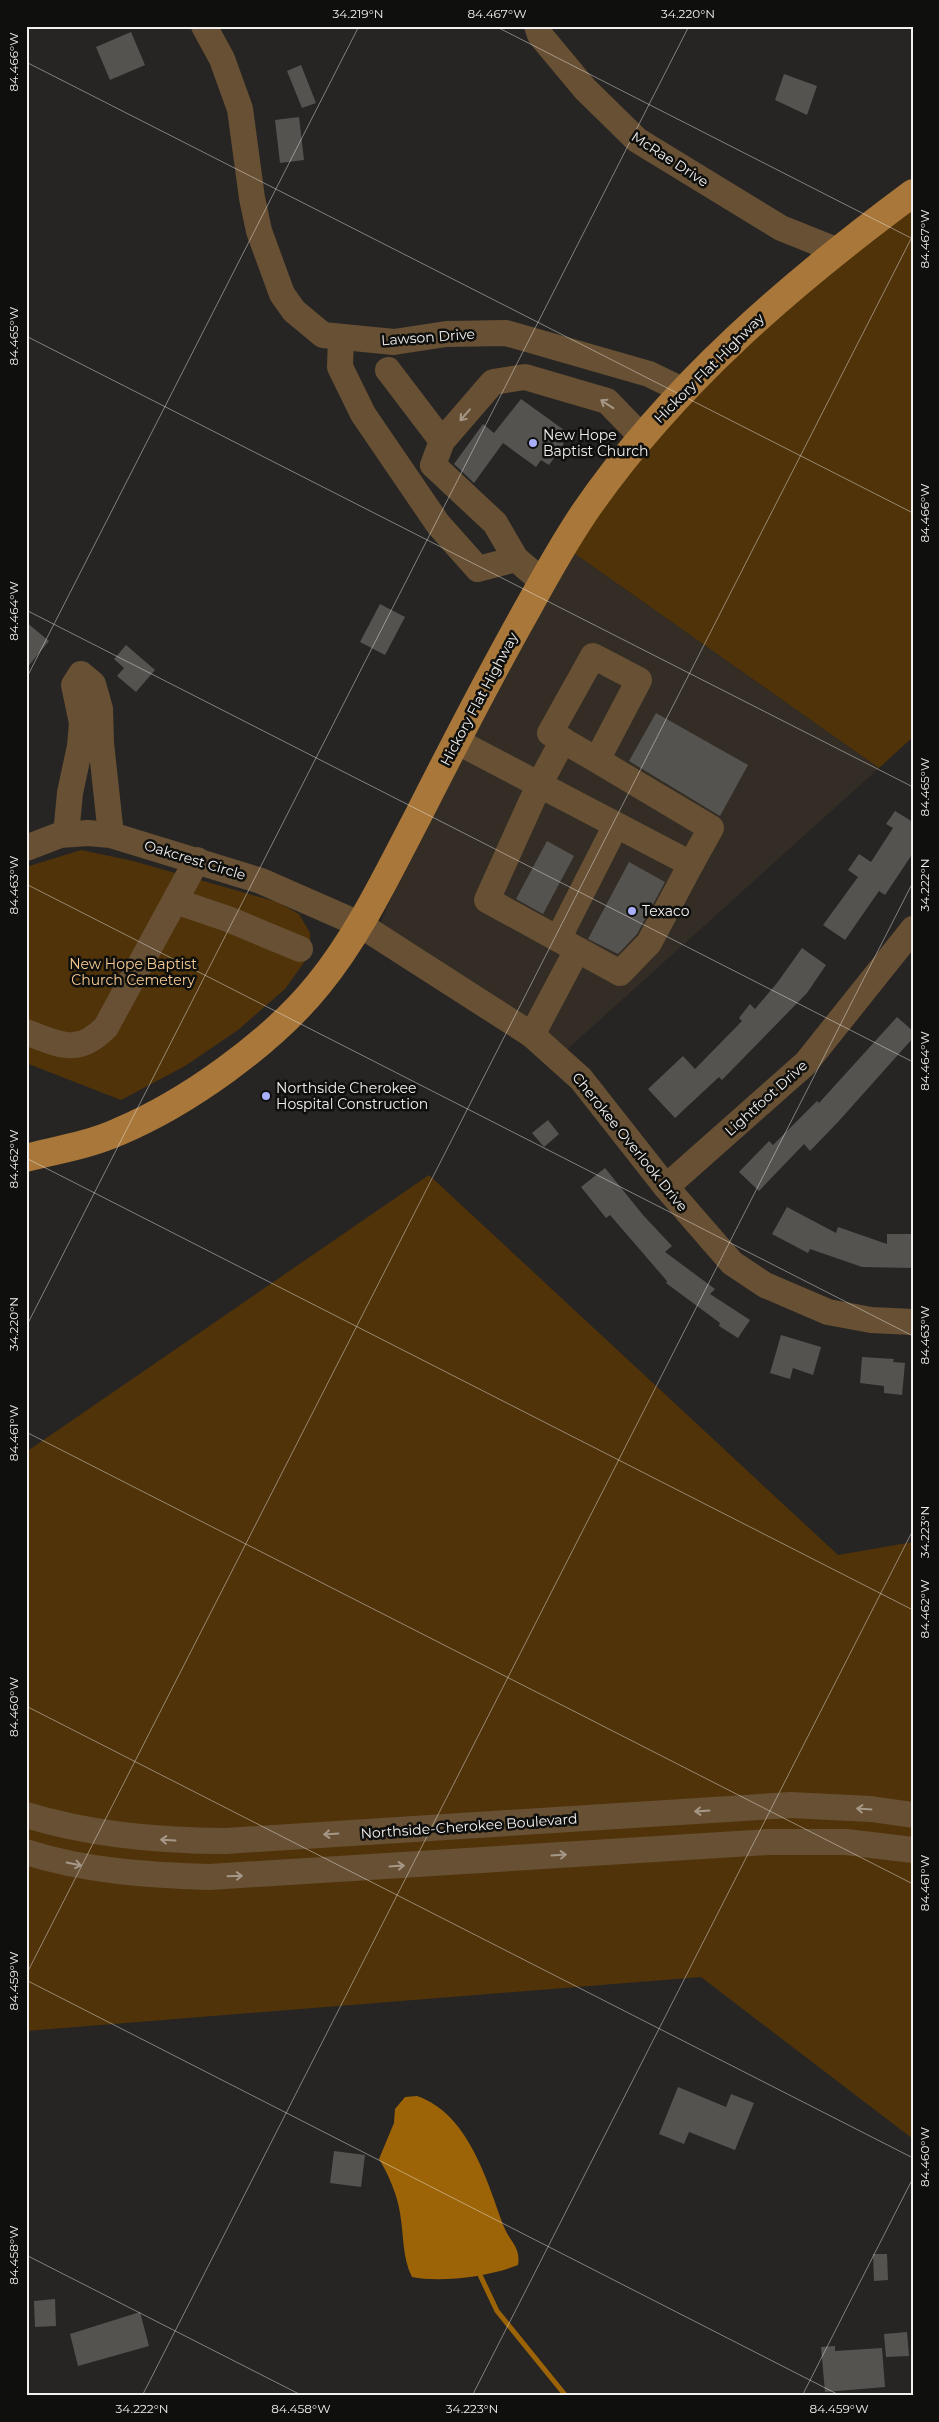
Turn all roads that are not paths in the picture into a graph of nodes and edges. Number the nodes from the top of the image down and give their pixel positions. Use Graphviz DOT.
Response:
graph roads {
  1 [pos="204,26"];
  2 [pos="537,26"];
  3 [pos="913,193"];
  4 [pos="836,250"];
  5 [pos="341,337"];
  6 [pos="388,370"];
  7 [pos="684,391"];
  8 [pos="642,437"];
  9 [pos="442,441"];
  10 [pos="516,559"];
  11 [pos="542,582"];
  12 [pos="562,740"];
  13 [pos="456,741"];
  14 [pos="597,760"];
  15 [pos="540,785"];
  16 [pos="616,825"];
  17 [pos="66,834"];
  18 [pos="111,835"];
  19 [pos="26,848"];
  20 [pos="197,860"];
  21 [pos="691,864"];
  22 [pos="175,901"];
  23 [pos="359,924"];
  24 [pos="913,929"];
  25 [pos="568,944"];
  26 [pos="300,949"];
  27 [pos="26,1032"];
  28 [pos="532,1036"];
  29 [pos="26,1158"];
  30 [pos="666,1187"];
  31 [pos="913,1322"];
  32 [pos="913,1815"];
  33 [pos="26,1816"];
  34 [pos="913,1850"];
  35 [pos="26,1852"];
  1 -- 5 [label="street, Lawson Drive"];
  2 -- 4 [label="street, McRae Drive"];
  3 -- 4 [label="main road, Hickory Flat Highway"];
  4 -- 7 [label="main road, Hickory Flat Highway"];
  5 -- 7 [label="street, Lawson Drive"];
  5 -- 10 [label="street"];
  6 -- 9 [label="street"];
  7 -- 8 [label="main road, Hickory Flat Highway"];
  8 -- 9 [label="street, one-way"];
  8 -- 11 [label="main road, Hickory Flat Highway"];
  9 -- 10 [label="street"];
  10 -- 11 [label="street"];
  11 -- 13 [label="main road, Hickory Flat Highway"];
  12 -- 14 [label="street"];
  12 -- 14 [label="street"];
  12 -- 15 [label="street"];
  13 -- 15 [label="street"];
  13 -- 23 [label="main road, Hickory Flat Highway"];
  14 -- 21 [label="street"];
  15 -- 16 [label="street"];
  15 -- 25 [label="street"];
  16 -- 21 [label="street"];
  16 -- 25 [label="street"];
  17 -- 18 [label="street, Oakcrest Circle"];
  17 -- 18 [label="street"];
  17 -- 19 [label="street, Oakcrest Circle"];
  18 -- 20 [label="street, Oakcrest Circle"];
  20 -- 22 [label="street"];
  20 -- 23 [label="street, Oakcrest Circle"];
  21 -- 25 [label="street"];
  22 -- 26 [label="street"];
  22 -- 27 [label="street"];
  23 -- 28 [label="street, Cherokee Overlook Drive"];
  23 -- 29 [label="main road, Hickory Flat Highway"];
  24 -- 30 [label="street, Lightfoot Drive"];
  25 -- 28 [label="street"];
  28 -- 30 [label="street, Cherokee Overlook Drive"];
  30 -- 31 [label="street, Cherokee Overlook Drive"];
  32 -- 33 [label="street, Northside-Cherokee Boulevard, one-way"];
  35 -- 34 [label="street, one-way"];
}
